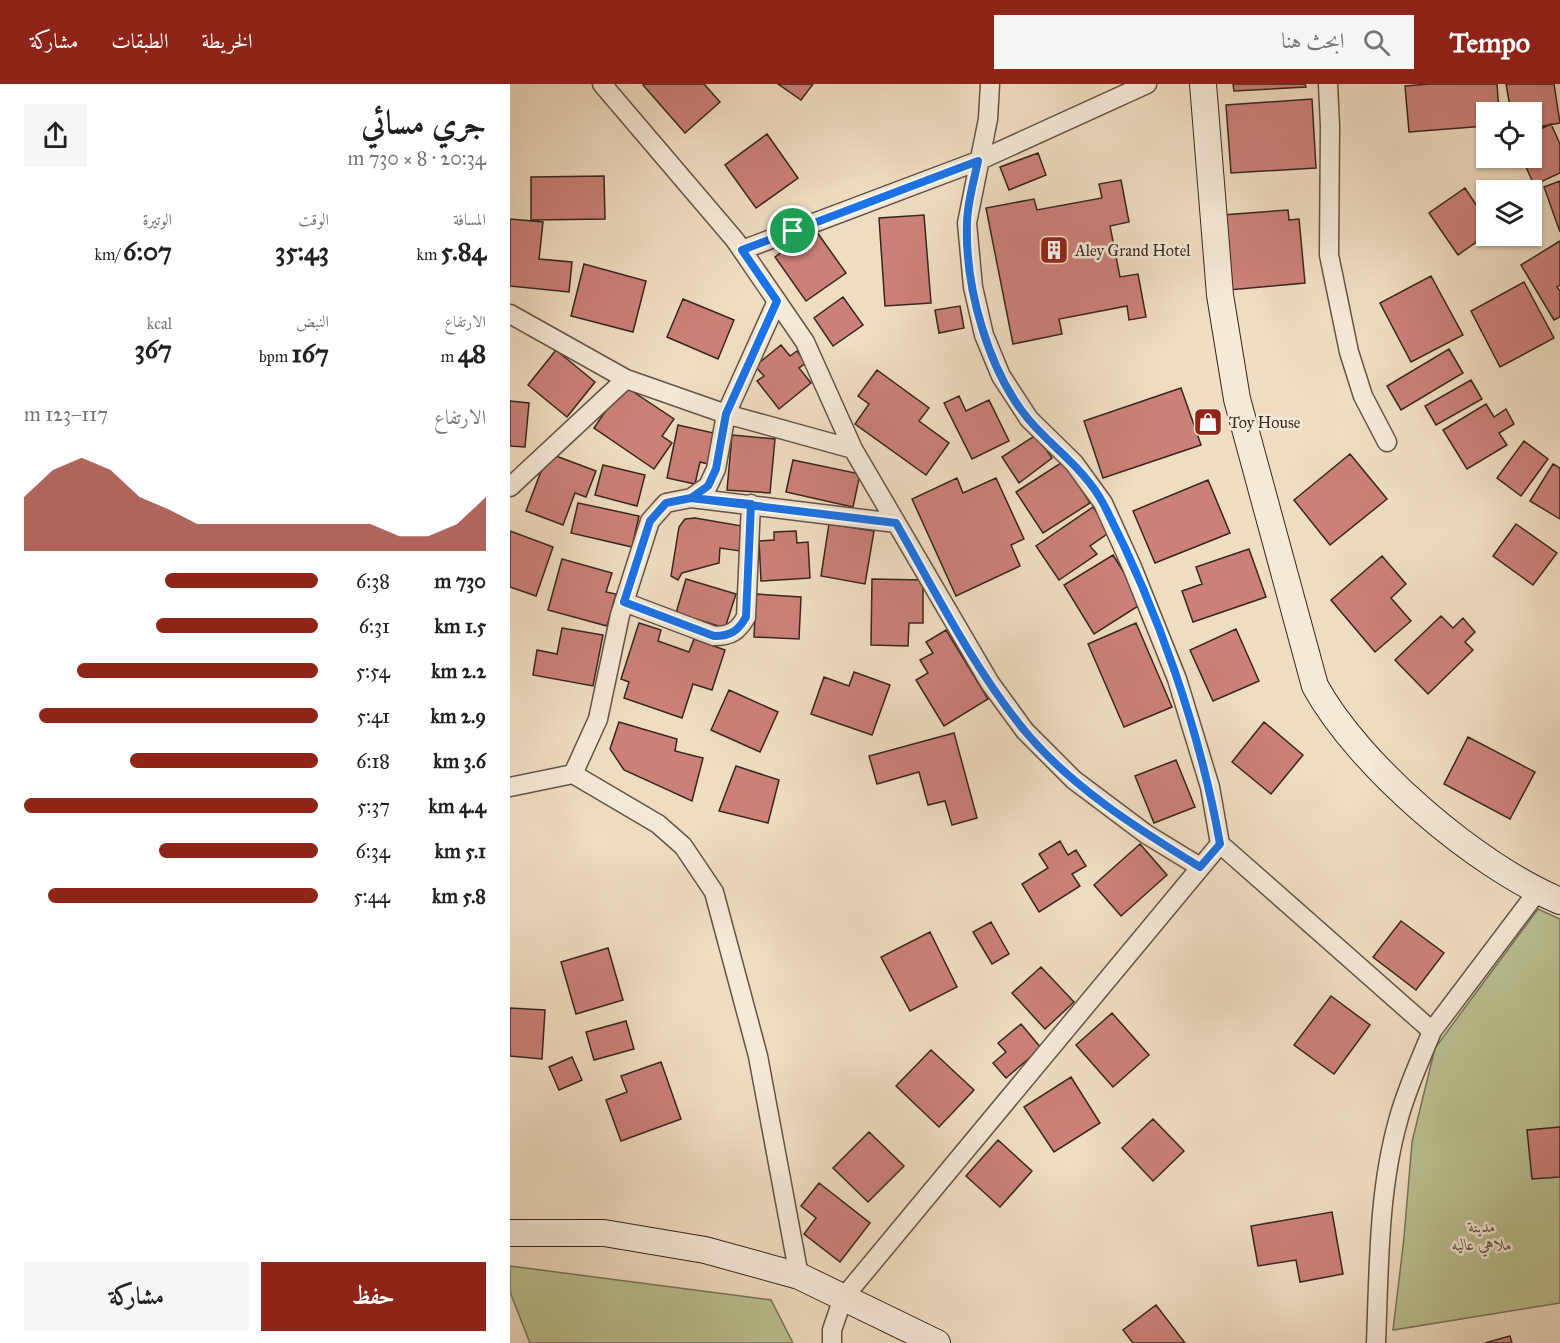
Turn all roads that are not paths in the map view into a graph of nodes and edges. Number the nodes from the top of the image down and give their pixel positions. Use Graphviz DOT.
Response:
graph roads {
  1 [pos="602,84"];
  2 [pos="990,84"];
  3 [pos="1147,84"];
  4 [pos="1203,84"];
  5 [pos="1328,84"];
  6 [pos="978,161"];
  7 [pos="742,250"];
  8 [pos="777,301"];
  9 [pos="510,314"];
  10 [pos="626,379"];
  11 [pos="726,414"];
  12 [pos="1387,442"];
  13 [pos="853,449"];
  14 [pos="519,469"];
  15 [pos="510,487"];
  16 [pos="691,498"];
  17 [pos="751,504"];
  18 [pos="896,523"];
  19 [pos="624,602"];
  20 [pos="573,774"];
  21 [pos="510,787"];
  22 [pos="1220,844"];
  23 [pos="1200,867"];
  24 [pos="1548,896"];
  25 [pos="1432,1031"];
  26 [pos="510,1233"];
  27 [pos="799,1276"];
  28 [pos="843,1298"];
  29 [pos="832,1343"];
  30 [pos="937,1343"];
  31 [pos="1376,1343"];
  1 -- 7 [label="street"];
  2 -- 6 [label="street"];
  3 -- 6 [label="street"];
  4 -- 24 [label="main road"];
  5 -- 12 [label="street"];
  6 -- 7 [label="street"];
  6 -- 22 [label="street"];
  7 -- 8 [label="street"];
  8 -- 11 [label="street"];
  8 -- 13 [label="street"];
  9 -- 10 [label="street"];
  10 -- 11 [label="street"];
  10 -- 14 [label="street"];
  11 -- 13 [label="street"];
  11 -- 16 [label="street"];
  13 -- 18 [label="street"];
  14 -- 15 [label="street"];
  16 -- 17 [label="street"];
  16 -- 19 [label="street"];
  17 -- 18 [label="street"];
  17 -- 19 [label="street"];
  18 -- 23 [label="street"];
  19 -- 20 [label="street"];
  20 -- 21 [label="street"];
  20 -- 27 [label="street"];
  22 -- 23 [label="street"];
  22 -- 25 [label="street"];
  23 -- 28 [label="street"];
  24 -- 25 [label="street"];
  25 -- 31 [label="street"];
  26 -- 27 [label="main road"];
  27 -- 28 [label="main road"];
  28 -- 29 [label="street"];
  28 -- 30 [label="main road"];
}
